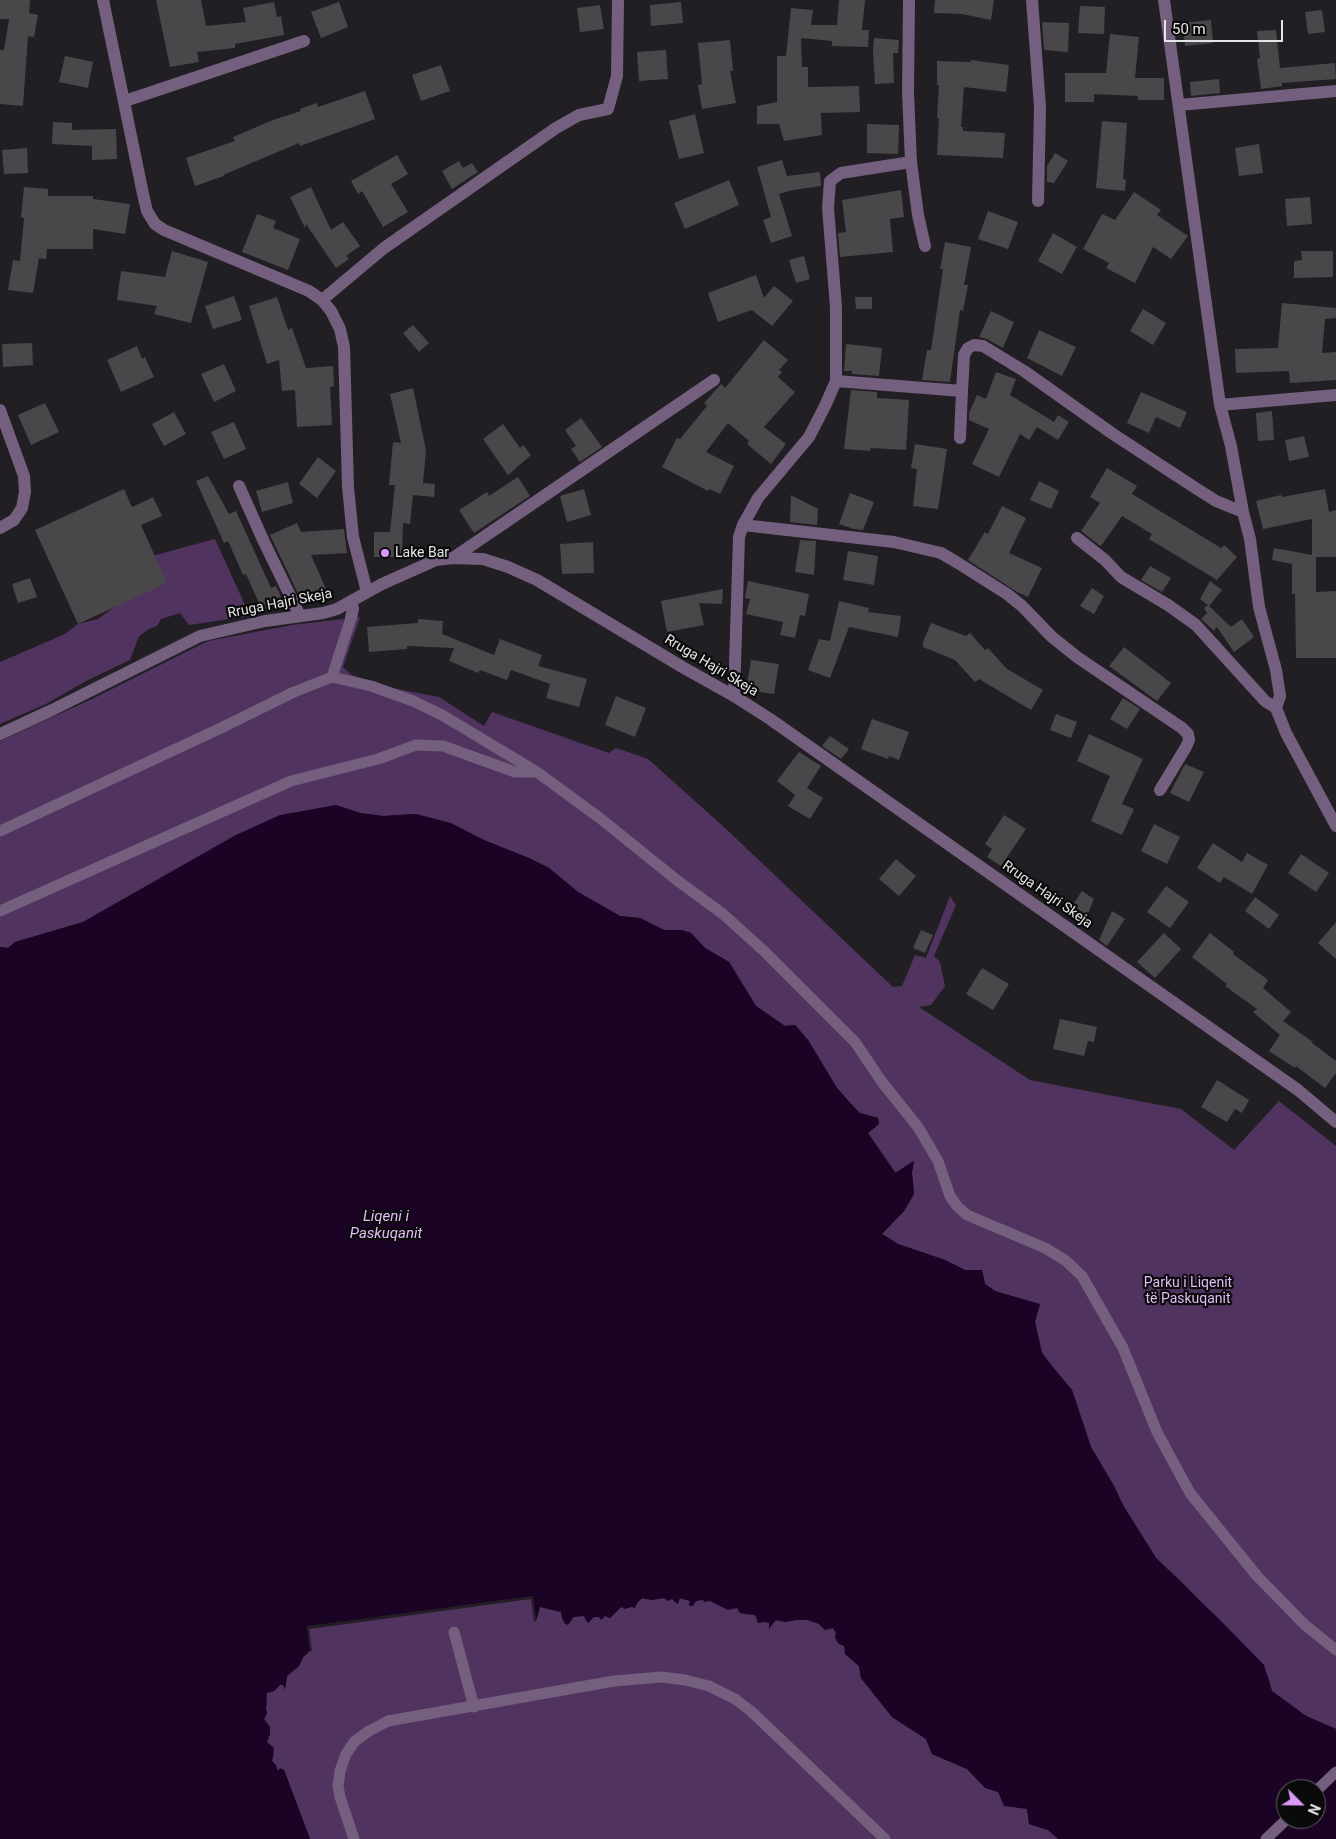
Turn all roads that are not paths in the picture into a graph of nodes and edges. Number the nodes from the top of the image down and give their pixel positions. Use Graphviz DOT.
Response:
graph roads {
  1 [pos="103,0"];
  2 [pos="618,0"];
  3 [pos="908,0"];
  4 [pos="1032,0"];
  5 [pos="1164,0"];
  6 [pos="304,41"];
  7 [pos="1336,90"];
  8 [pos="125,101"];
  9 [pos="1179,105"];
  10 [pos="911,162"];
  11 [pos="1038,201"];
  12 [pos="924,246"];
  13 [pos="322,300"];
  14 [pos="714,380"];
  15 [pos="836,381"];
  16 [pos="962,391"];
  17 [pos="1336,395"];
  18 [pos="1220,405"];
  19 [pos="0,410"];
  20 [pos="960,438"];
  21 [pos="239,486"];
  22 [pos="1243,512"];
  23 [pos="744,524"];
  24 [pos="0,528"];
  25 [pos="1077,538"];
  26 [pos="453,558"];
  27 [pos="367,592"];
  28 [pos="351,601"];
  29 [pos="300,616"];
  30 [pos="351,618"];
  31 [pos="332,677"];
  32 [pos="734,696"];
  33 [pos="1276,708"];
  34 [pos="0,734"];
  35 [pos="537,772"];
  36 [pos="1160,790"];
  37 [pos="1336,826"];
  38 [pos="0,831"];
  39 [pos="0,911"];
  40 [pos="1336,1122"];
  41 [pos="454,1632"];
  42 [pos="1336,1650"];
  43 [pos="474,1707"];
  44 [pos="1336,1772"];
  45 [pos="1326,1782"];
  46 [pos="1276,1829"];
  47 [pos="354,1839"];
  48 [pos="885,1839"];
  49 [pos="1266,1839"];
  1 -- 8 [label="street"];
  2 -- 13 [label="street"];
  3 -- 10 [label="street"];
  4 -- 11 [label="street"];
  5 -- 9 [label="street"];
  6 -- 8 [label="street"];
  7 -- 9 [label="street"];
  8 -- 13 [label="street"];
  9 -- 18 [label="street"];
  10 -- 12 [label="street"];
  10 -- 15 [label="street"];
  13 -- 27 [label="street"];
  14 -- 26 [label="street"];
  15 -- 16 [label="street"];
  15 -- 23 [label="street"];
  16 -- 20 [label="street"];
  16 -- 22 [label="street"];
  17 -- 18 [label="street"];
  18 -- 22 [label="street"];
  19 -- 24 [label="street"];
  21 -- 29 [label="street"];
  22 -- 33 [label="street"];
  23 -- 32 [label="street"];
  23 -- 36 [label="street"];
  25 -- 33 [label="street"];
  26 -- 27 [label="street, Rruga Hajri Skeja"];
  26 -- 32 [label="street, Rruga Hajri Skeja"];
  27 -- 28 [label="street, Rruga Hajri Skeja"];
  28 -- 29 [label="street, Rruga Hajri Skeja"];
  28 -- 30 [label="street"];
  29 -- 34 [label="street, Rruga Hajri Skeja"];
  30 -- 31 [label="street"];
  31 -- 35 [label="street"];
  31 -- 38 [label="street"];
  32 -- 40 [label="street, Rruga Hajri Skeja"];
  33 -- 37 [label="street"];
  35 -- 39 [label="street"];
  35 -- 42 [label="street"];
  41 -- 43 [label="street"];
  43 -- 47 [label="street"];
  43 -- 48 [label="street"];
  44 -- 45 [label="street"];
  46 -- 49 [label="street"];
}
